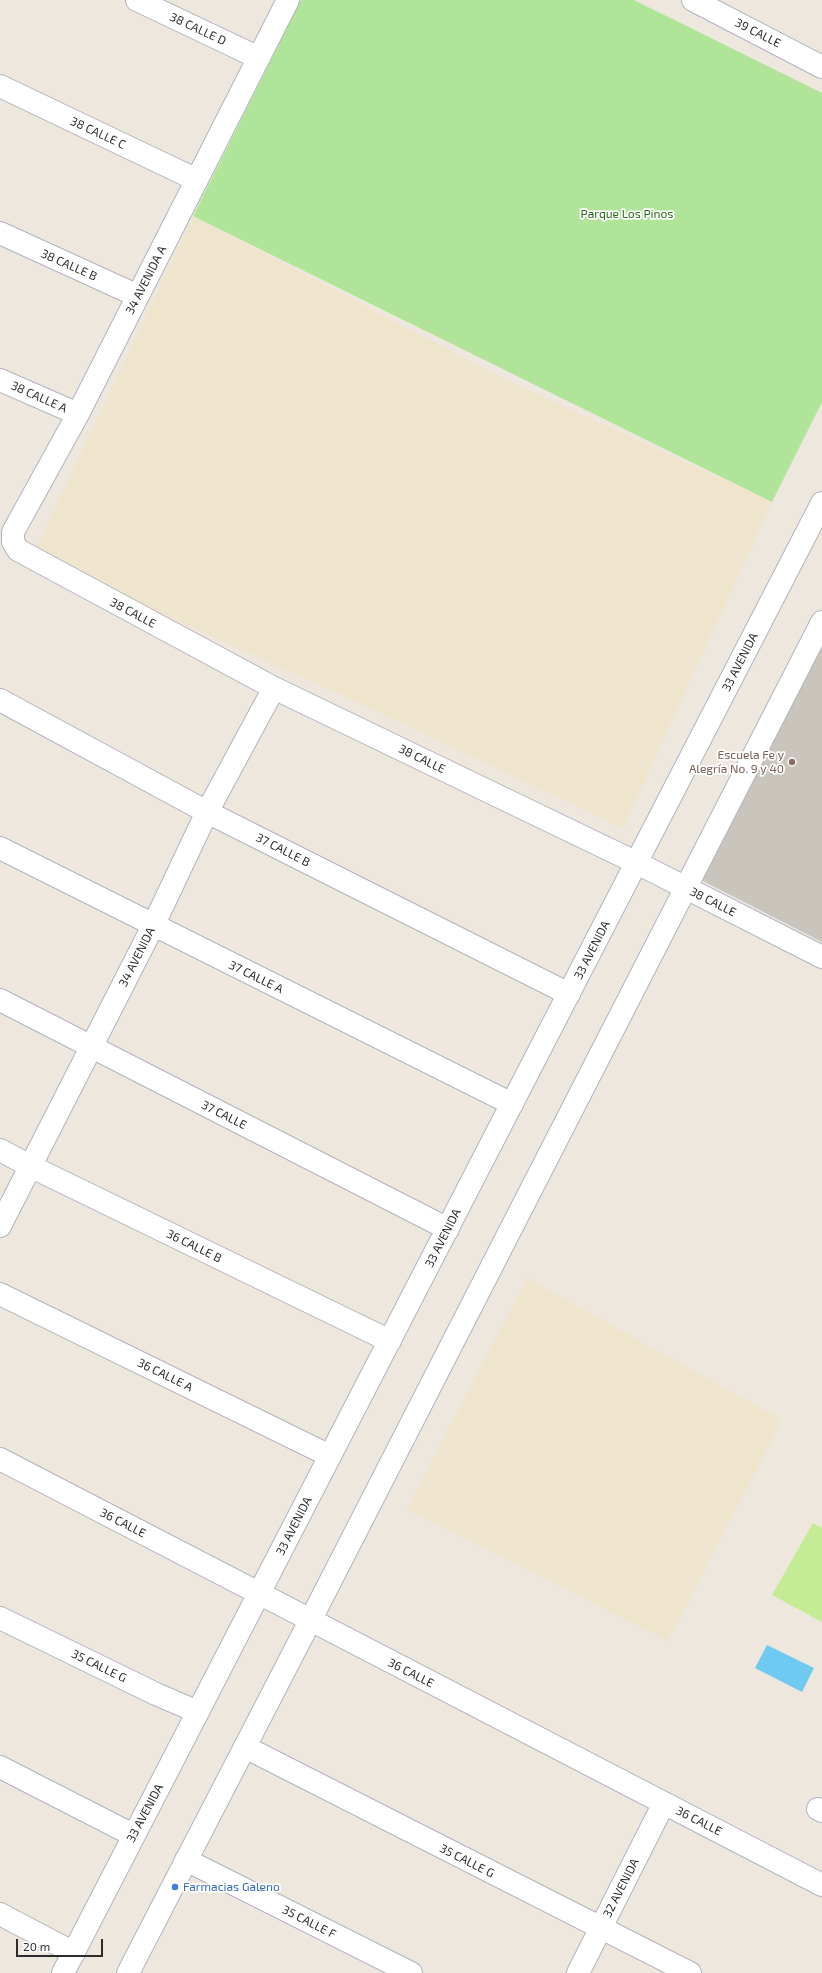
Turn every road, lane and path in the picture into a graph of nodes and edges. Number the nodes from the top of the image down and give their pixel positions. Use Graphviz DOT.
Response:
graph roads {
  1 [pos="138,0"];
  2 [pos="288,0"];
  3 [pos="693,0"];
  4 [pos="259,58"];
  5 [pos="822,67"];
  6 [pos="0,86"];
  7 [pos="197,180"];
  8 [pos="0,233"];
  9 [pos="138,296"];
  10 [pos="0,380"];
  11 [pos="78,414"];
  12 [pos="822,503"];
  13 [pos="7,529"];
  14 [pos="25,555"];
  15 [pos="822,622"];
  16 [pos="274,688"];
  17 [pos="0,700"];
  18 [pos="207,812"];
  19 [pos="0,848"];
  20 [pos="637,863"];
  21 [pos="685,887"];
  22 [pos="153,926"];
  23 [pos="822,957"];
  24 [pos="569,994"];
  25 [pos="0,1000"];
  26 [pos="90,1047"];
  27 [pos="512,1104"];
  28 [pos="0,1150"];
  29 [pos="30,1166"];
  30 [pos="0,1226"];
  31 [pos="448,1229"];
  32 [pos="0,1294"];
  33 [pos="390,1341"];
  34 [pos="330,1456"];
  35 [pos="0,1459"];
  36 [pos="260,1593"];
  37 [pos="0,1618"];
  38 [pos="310,1621"];
  39 [pos="198,1712"];
  40 [pos="245,1747"];
  41 [pos="0,1767"];
  42 [pos="664,1803"];
  43 [pos="133,1835"];
  44 [pos="186,1860"];
  45 [pos="822,1885"];
  46 [pos="0,1914"];
  47 [pos="601,1928"];
  48 [pos="74,1952"];
  49 [pos="64,1973"];
  50 [pos="128,1973"];
  51 [pos="411,1973"];
  52 [pos="578,1973"];
  53 [pos="690,1973"];
  1 -- 4 [label="street, 38 CALLE D"];
  2 -- 4 [label="street, 34 AVENIDA A"];
  3 -- 5 [label="street, 39 CALLE"];
  4 -- 7 [label="street, 34 AVENIDA A"];
  6 -- 7 [label="street, 38 CALLE C"];
  7 -- 9 [label="street, 34 AVENIDA A"];
  8 -- 9 [label="street, 38 CALLE B"];
  9 -- 11 [label="street, 34 AVENIDA A"];
  10 -- 11 [label="street, 38 CALLE A"];
  11 -- 13 [label="street, 34 AVENIDA A"];
  12 -- 20 [label="street, 33 AVENIDA"];
  13 -- 14 [label="street, 34 AVENIDA A"];
  14 -- 16 [label="street, 38 CALLE"];
  15 -- 21 [label="street"];
  16 -- 18 [label="street, 34 AVENIDA"];
  16 -- 20 [label="street, 38 CALLE"];
  17 -- 18 [label="street, 37 CALLE B"];
  18 -- 22 [label="street, 34 AVENIDA"];
  18 -- 24 [label="street, 37 CALLE B"];
  19 -- 22 [label="street, 37 CALLE A"];
  20 -- 21 [label="street, 38 CALLE"];
  20 -- 24 [label="street, 33 AVENIDA"];
  21 -- 23 [label="street, 38 CALLE"];
  21 -- 38 [label="street"];
  22 -- 26 [label="street, 34 AVENIDA"];
  22 -- 27 [label="street, 37 CALLE A"];
  24 -- 27 [label="street, 33 AVENIDA"];
  25 -- 26 [label="street, 37 CALLE"];
  26 -- 29 [label="street, 34 AVENIDA"];
  26 -- 31 [label="street, 37 CALLE"];
  27 -- 31 [label="street, 33 AVENIDA"];
  28 -- 29 [label="street, 36 CALLE B"];
  29 -- 30 [label="street, 34 AVENIDA"];
  29 -- 33 [label="street, 36 CALLE B"];
  31 -- 33 [label="street, 33 AVENIDA"];
  32 -- 34 [label="street, 36 CALLE A"];
  33 -- 34 [label="street, 33 AVENIDA"];
  34 -- 36 [label="street, 33 AVENIDA"];
  35 -- 36 [label="street, 36 CALLE"];
  36 -- 38 [label="street, 36 CALLE"];
  36 -- 39 [label="street, 33 AVENIDA"];
  37 -- 39 [label="street, 35 CALLE G"];
  38 -- 40 [label="street"];
  38 -- 42 [label="street, 36 CALLE"];
  39 -- 43 [label="street, 33 AVENIDA"];
  40 -- 44 [label="street"];
  40 -- 47 [label="street, 35 CALLE G"];
  41 -- 43 [label="street"];
  42 -- 45 [label="street, 36 CALLE"];
  42 -- 47 [label="street, 32 AVENIDA"];
  43 -- 48 [label="street, 33 AVENIDA"];
  44 -- 50 [label="street"];
  44 -- 51 [label="street, 35 CALLE F"];
  46 -- 48 [label="street"];
  47 -- 52 [label="street, 32 AVENIDA"];
  47 -- 53 [label="street, 35 CALLE G"];
  48 -- 49 [label="street, 33 AVENIDA"];
}
